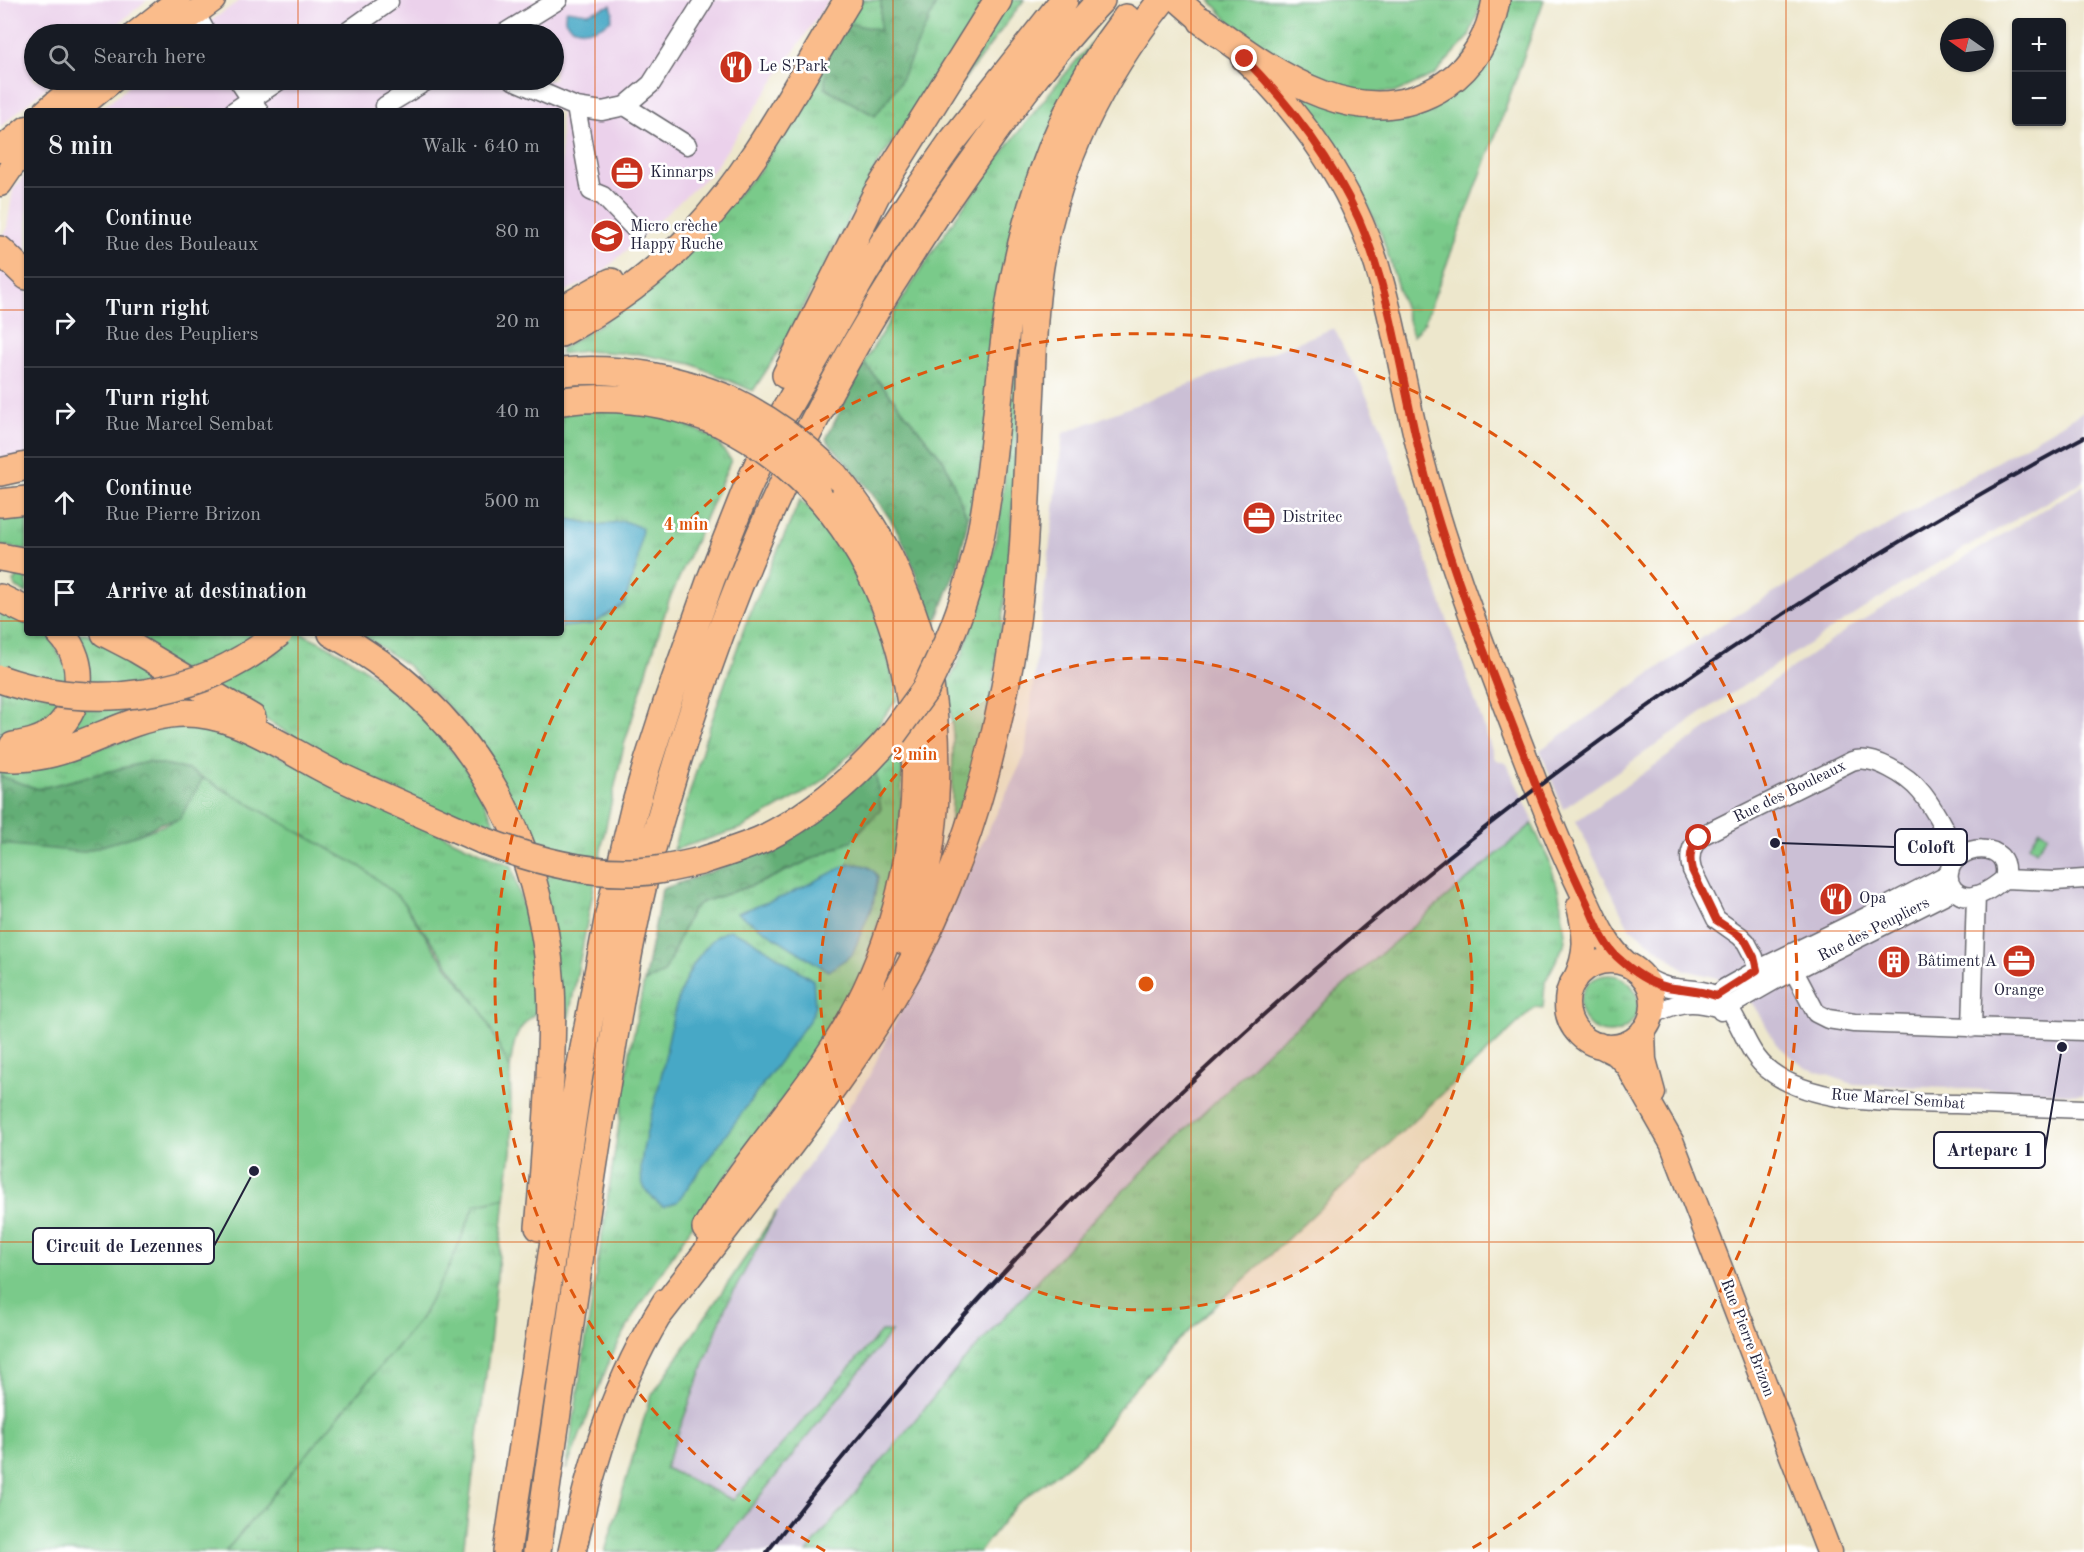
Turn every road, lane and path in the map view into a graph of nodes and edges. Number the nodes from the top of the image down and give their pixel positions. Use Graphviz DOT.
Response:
graph roads {
  1 [pos="558,0"];
  2 [pos="704,0"];
  3 [pos="848,0"];
  4 [pos="998,0"];
  5 [pos="1139,0"];
  6 [pos="1162,0"];
  7 [pos="1178,0"];
  8 [pos="1496,0"];
  9 [pos="1084,2"];
  10 [pos="389,3"];
  11 [pos="195,4"];
  12 [pos="1202,21"];
  13 [pos="155,24"];
  14 [pos="176,24"];
  15 [pos="203,24"];
  16 [pos="359,24"];
  17 [pos="519,24"];
  18 [pos="70,90"];
  19 [pos="101,90"];
  20 [pos="245,90"];
  21 [pos="270,90"];
  22 [pos="412,90"];
  23 [pos="536,90"];
  24 [pos="255,105"];
  25 [pos="625,106"];
  26 [pos="576,107"];
  27 [pos="49,108"];
  28 [pos="79,108"];
  29 [pos="385,108"];
  30 [pos="783,110"];
  31 [pos="24,130"];
  32 [pos="687,145"];
  33 [pos="0,150"];
  34 [pos="24,155"];
  35 [pos="0,184"];
  36 [pos="636,230"];
  37 [pos="0,250"];
  38 [pos="24,273"];
  39 [pos="564,308"];
  40 [pos="564,331"];
  41 [pos="564,372"];
  42 [pos="564,401"];
  43 [pos="724,411"];
  44 [pos="24,467"];
  45 [pos="0,472"];
  46 [pos="24,500"];
  47 [pos="0,503"];
  48 [pos="0,557"];
  49 [pos="24,561"];
  50 [pos="0,587"];
  51 [pos="24,596"];
  52 [pos="0,598"];
  53 [pos="24,610"];
  54 [pos="62,636"];
  55 [pos="111,636"];
  56 [pos="275,636"];
  57 [pos="337,636"];
  58 [pos="0,679"];
  59 [pos="0,745"];
  60 [pos="0,757"];
  61 [pos="647,765"];
  62 [pos="386,797"];
  63 [pos="1561,850"];
  64 [pos="1959,857"];
  65 [pos="2004,879"];
  66 [pos="2084,879"];
  67 [pos="1951,882"];
  68 [pos="1976,895"];
  69 [pos="1790,963"];
  70 [pos="1634,970"];
  71 [pos="1757,970"];
  72 [pos="1575,980"];
  73 [pos="1719,1004"];
  74 [pos="1646,1024"];
  75 [pos="1972,1028"];
  76 [pos="2084,1031"];
  77 [pos="1599,1045"];
  78 [pos="2084,1108"];
  79 [pos="1662,1124"];
  80 [pos="656,1318"];
  81 [pos="505,1552"];
  82 [pos="537,1552"];
  83 [pos="572,1552"];
  84 [pos="1829,1552"];
  1 -- 17 [label="street"];
  2 -- 25 [label="street"];
  3 -- 30 [label="highway"];
  4 -- 61 [label="highway"];
  5 -- 62 [label="highway, bridge"];
  6 -- 80 [label="highway"];
  7 -- 12 [label="main road"];
  8 -- 12 [label="highway"];
  9 -- 61 [label="highway"];
  9 -- 82 [label="highway"];
  10 -- 16 [label="street"];
  11 -- 13 [label="main road"];
  11 -- 14 [label="main road"];
  11 -- 15 [label="street"];
  12 -- 63 [label="main road"];
  18 -- 27 [label="main road"];
  19 -- 28 [label="main road"];
  20 -- 24 [label="street"];
  21 -- 24 [label="street"];
  22 -- 29 [label="street"];
  23 -- 26 [label="street"];
  25 -- 26 [label="street"];
  25 -- 32 [label="street"];
  26 -- 36 [label="street"];
  30 -- 39 [label="highway"];
  30 -- 40 [label="highway"];
  31 -- 33 [label="main road"];
  34 -- 35 [label="main road"];
  37 -- 38 [label="highway"];
  41 -- 43 [label="highway"];
  42 -- 43 [label="highway"];
  43 -- 80 [label="highway, bridge"];
  43 -- 80 [label="highway, bridge"];
  44 -- 45 [label="highway"];
  46 -- 47 [label="highway"];
  48 -- 49 [label="highway"];
  50 -- 51 [label="highway"];
  52 -- 53 [label="highway"];
  54 -- 59 [label="highway"];
  55 -- 62 [label="highway"];
  56 -- 58 [label="highway, bridge"];
  57 -- 81 [label="highway"];
  60 -- 62 [label="highway"];
  61 -- 81 [label="highway"];
  63 -- 70 [label="main road"];
  63 -- 72 [label="main road"];
  64 -- 65 [label="street"];
  64 -- 67 [label="street"];
  64 -- 71 [label="street, Rue des Bouleaux"];
  65 -- 66 [label="street"];
  65 -- 68 [label="street"];
  67 -- 68 [label="street"];
  67 -- 69 [label="street, Rue des Peupliers"];
  68 -- 75 [label="street"];
  69 -- 71 [label="street, Rue des Peupliers"];
  69 -- 73 [label="street, Rue des Peupliers"];
  69 -- 75 [label="street"];
  70 -- 72 [label="main road"];
  70 -- 73 [label="street"];
  70 -- 74 [label="main road"];
  71 -- 73 [label="street, Rue des Peupliers"];
  72 -- 77 [label="main road"];
  73 -- 74 [label="street"];
  73 -- 78 [label="street, Rue Marcel Sembat"];
  74 -- 77 [label="main road"];
  74 -- 79 [label="main road, Rue Pierre Brizon"];
  75 -- 76 [label="street"];
  77 -- 79 [label="main road, Rue Pierre Brizon"];
  79 -- 84 [label="main road, Rue Pierre Brizon"];
  80 -- 83 [label="highway"];
}
